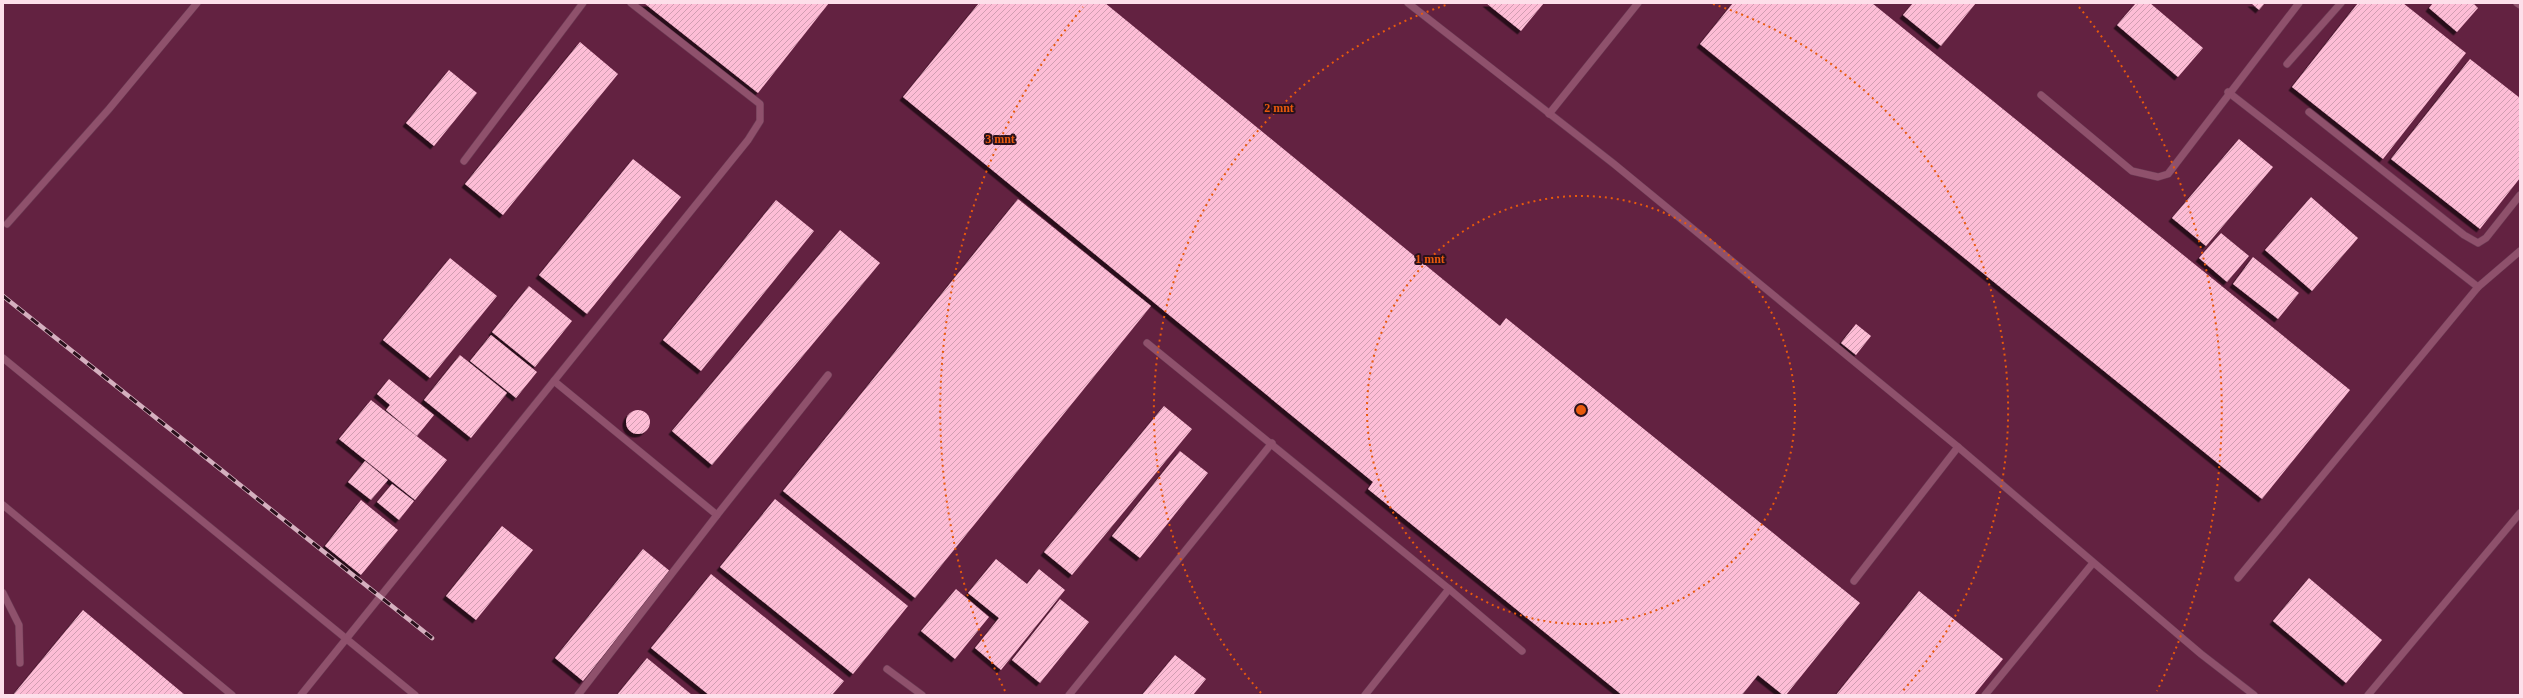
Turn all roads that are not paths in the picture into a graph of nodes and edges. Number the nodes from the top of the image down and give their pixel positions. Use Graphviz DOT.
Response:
graph roads {
  1 [pos="197,3"];
  2 [pos="583,3"];
  3 [pos="631,3"];
  4 [pos="1408,3"];
  5 [pos="1638,3"];
  6 [pos="2299,3"];
  7 [pos="2341,3"];
  8 [pos="2517,3"];
  9 [pos="2520,5"];
  10 [pos="2287,64"];
  11 [pos="2228,92"];
  12 [pos="2040,95"];
  13 [pos="2309,112"];
  14 [pos="1550,114"];
  15 [pos="464,161"];
  16 [pos="2520,195"];
  17 [pos="7,224"];
  18 [pos="2520,251"];
  19 [pos="2478,287"];
  20 [pos="1147,343"];
  21 [pos="3,358"];
  22 [pos="828,375"];
  23 [pos="554,380"];
  24 [pos="1272,443"];
  25 [pos="1958,447"];
  26 [pos="3,505"];
  27 [pos="2520,513"];
  28 [pos="717,515"];
  29 [pos="2093,563"];
  30 [pos="2238,578"];
  31 [pos="1854,582"];
  32 [pos="1449,589"];
  33 [pos="3,593"];
  34 [pos="346,638"];
  35 [pos="1522,651"];
  36 [pos="20,663"];
  37 [pos="887,669"];
  38 [pos="232,695"];
  39 [pos="301,695"];
  40 [pos="415,695"];
  41 [pos="578,695"];
  42 [pos="922,695"];
  43 [pos="1069,695"];
  44 [pos="1365,695"];
  45 [pos="1985,695"];
  46 [pos="2254,695"];
  47 [pos="2368,695"];
  1 -- 17 [label="lane"];
  2 -- 15 [label="lane"];
  3 -- 23 [label="lane"];
  4 -- 14 [label="lane"];
  5 -- 14 [label="lane"];
  6 -- 11 [label="lane"];
  7 -- 10 [label="lane"];
  8 -- 9 [label="lane"];
  11 -- 12 [label="lane"];
  11 -- 19 [label="lane"];
  13 -- 16 [label="lane"];
  14 -- 25 [label="lane"];
  18 -- 19 [label="lane"];
  19 -- 30 [label="lane"];
  20 -- 24 [label="lane"];
  21 -- 34 [label="lane"];
  22 -- 28 [label="lane"];
  23 -- 28 [label="lane"];
  23 -- 34 [label="lane"];
  24 -- 32 [label="lane"];
  24 -- 43 [label="lane"];
  25 -- 29 [label="lane"];
  25 -- 31 [label="lane"];
  26 -- 38 [label="lane"];
  27 -- 47 [label="lane"];
  28 -- 41 [label="lane"];
  29 -- 45 [label="lane"];
  29 -- 46 [label="lane"];
  32 -- 35 [label="lane"];
  32 -- 44 [label="lane"];
  33 -- 36 [label="lane"];
  34 -- 39 [label="lane"];
  34 -- 40 [label="lane"];
  37 -- 42 [label="lane"];
}
